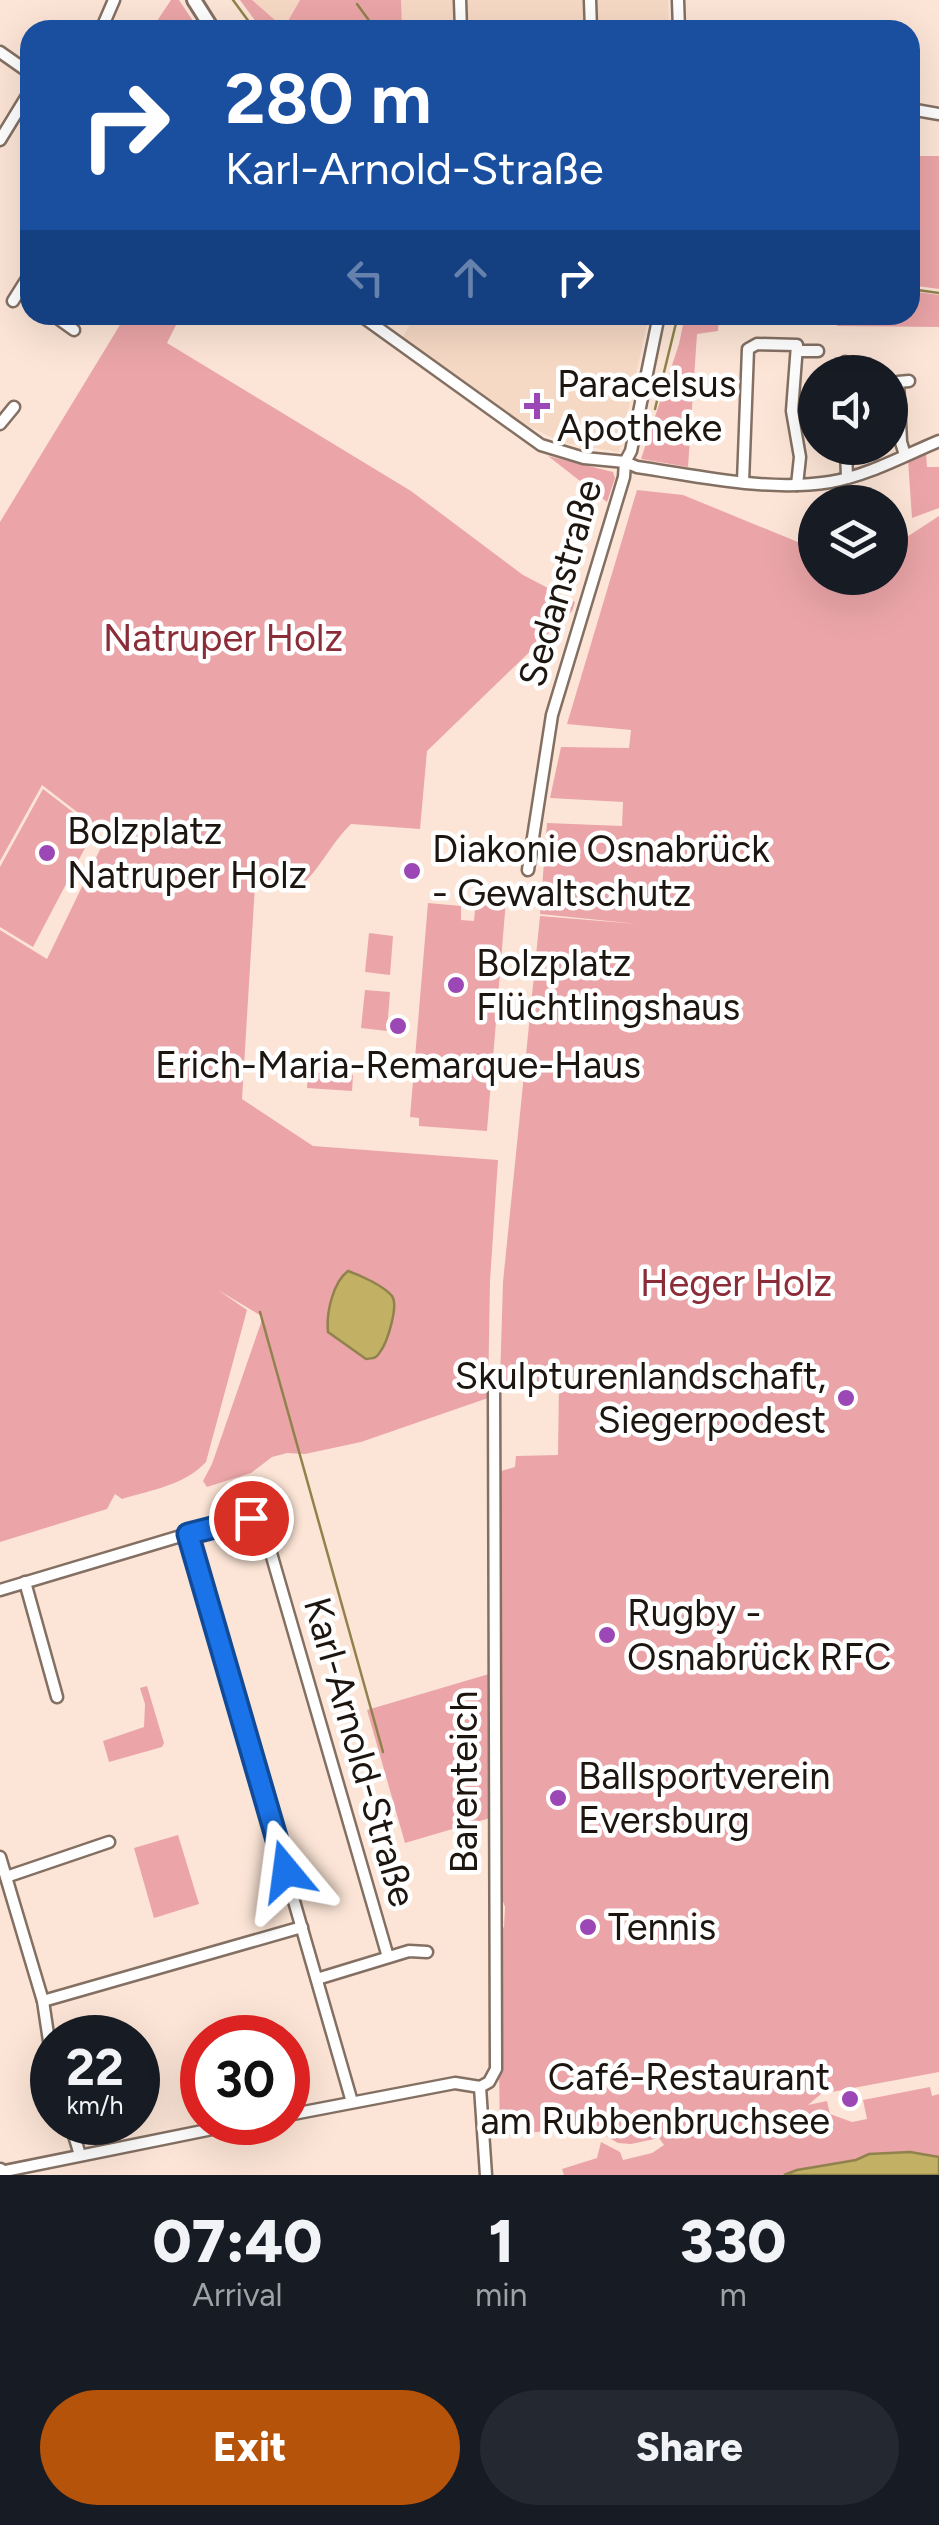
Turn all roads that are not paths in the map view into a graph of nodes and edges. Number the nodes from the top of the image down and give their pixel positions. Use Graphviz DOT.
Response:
graph roads {
  1 [pos="20,107"];
  2 [pos="0,140"];
  3 [pos="20,296"];
  4 [pos="13,302"];
  5 [pos="67,325"];
  6 [pos="374,325"];
  7 [pos="657,325"];
  8 [pos="74,330"];
  9 [pos="818,350"];
  10 [pos="797,352"];
  11 [pos="14,406"];
  12 [pos="0,424"];
  13 [pos="939,441"];
  14 [pos="908,454"];
  15 [pos="625,462"];
  16 [pos="847,465"];
  17 [pos="880,465"];
  18 [pos="847,478"];
  19 [pos="742,482"];
  20 [pos="797,485"];
  21 [pos="528,870"];
  22 [pos="494,1382"];
  23 [pos="188,1534"];
  24 [pos="25,1582"];
  25 [pos="0,1590"];
  26 [pos="57,1697"];
  27 [pos="109,1842"];
  28 [pos="0,1857"];
  29 [pos="6,1877"];
  30 [pos="302,1927"];
  31 [pos="428,1952"];
  32 [pos="388,1956"];
  33 [pos="317,1979"];
  34 [pos="43,2001"];
  35 [pos="45,2015"];
  36 [pos="480,2087"];
  37 [pos="352,2102"];
  38 [pos="310,2111"];
  39 [pos="180,2135"];
  40 [pos="77,2145"];
  41 [pos="80,2155"];
  42 [pos="0,2173"];
  43 [pos="486,2175"];
  1 -- 2 [label="street"];
  3 -- 4 [label="street"];
  5 -- 8 [label="street"];
  6 -- 15 [label="street"];
  7 -- 15 [label="street, Sedanstraße"];
  9 -- 10 [label="street"];
  10 -- 19 [label="street"];
  10 -- 20 [label="street"];
  11 -- 12 [label="street"];
  13 -- 14 [label="street"];
  15 -- 19 [label="street"];
  15 -- 21 [label="street, Sedanstraße"];
  16 -- 18 [label="street"];
  17 -- 18 [label="street"];
  18 -- 20 [label="street"];
  19 -- 20 [label="street"];
  22 -- 36 [label="street, Barenteich"];
  23 -- 24 [label="street"];
  23 -- 30 [label="street"];
  23 -- 32 [label="street, Karl-Arnold-Straße"];
  24 -- 25 [label="street"];
  24 -- 26 [label="street"];
  27 -- 29 [label="street"];
  28 -- 29 [label="street"];
  29 -- 34 [label="street"];
  30 -- 33 [label="street"];
  30 -- 34 [label="street"];
  31 -- 32 [label="street, Karl-Arnold-Straße"];
  32 -- 33 [label="street, Karl-Arnold-Straße"];
  33 -- 37 [label="street"];
  34 -- 35 [label="street"];
  36 -- 37 [label="street"];
  36 -- 43 [label="street, Barenteich"];
  37 -- 38 [label="street"];
  39 -- 41 [label="street"];
  40 -- 41 [label="street"];
  41 -- 42 [label="street"];
}
